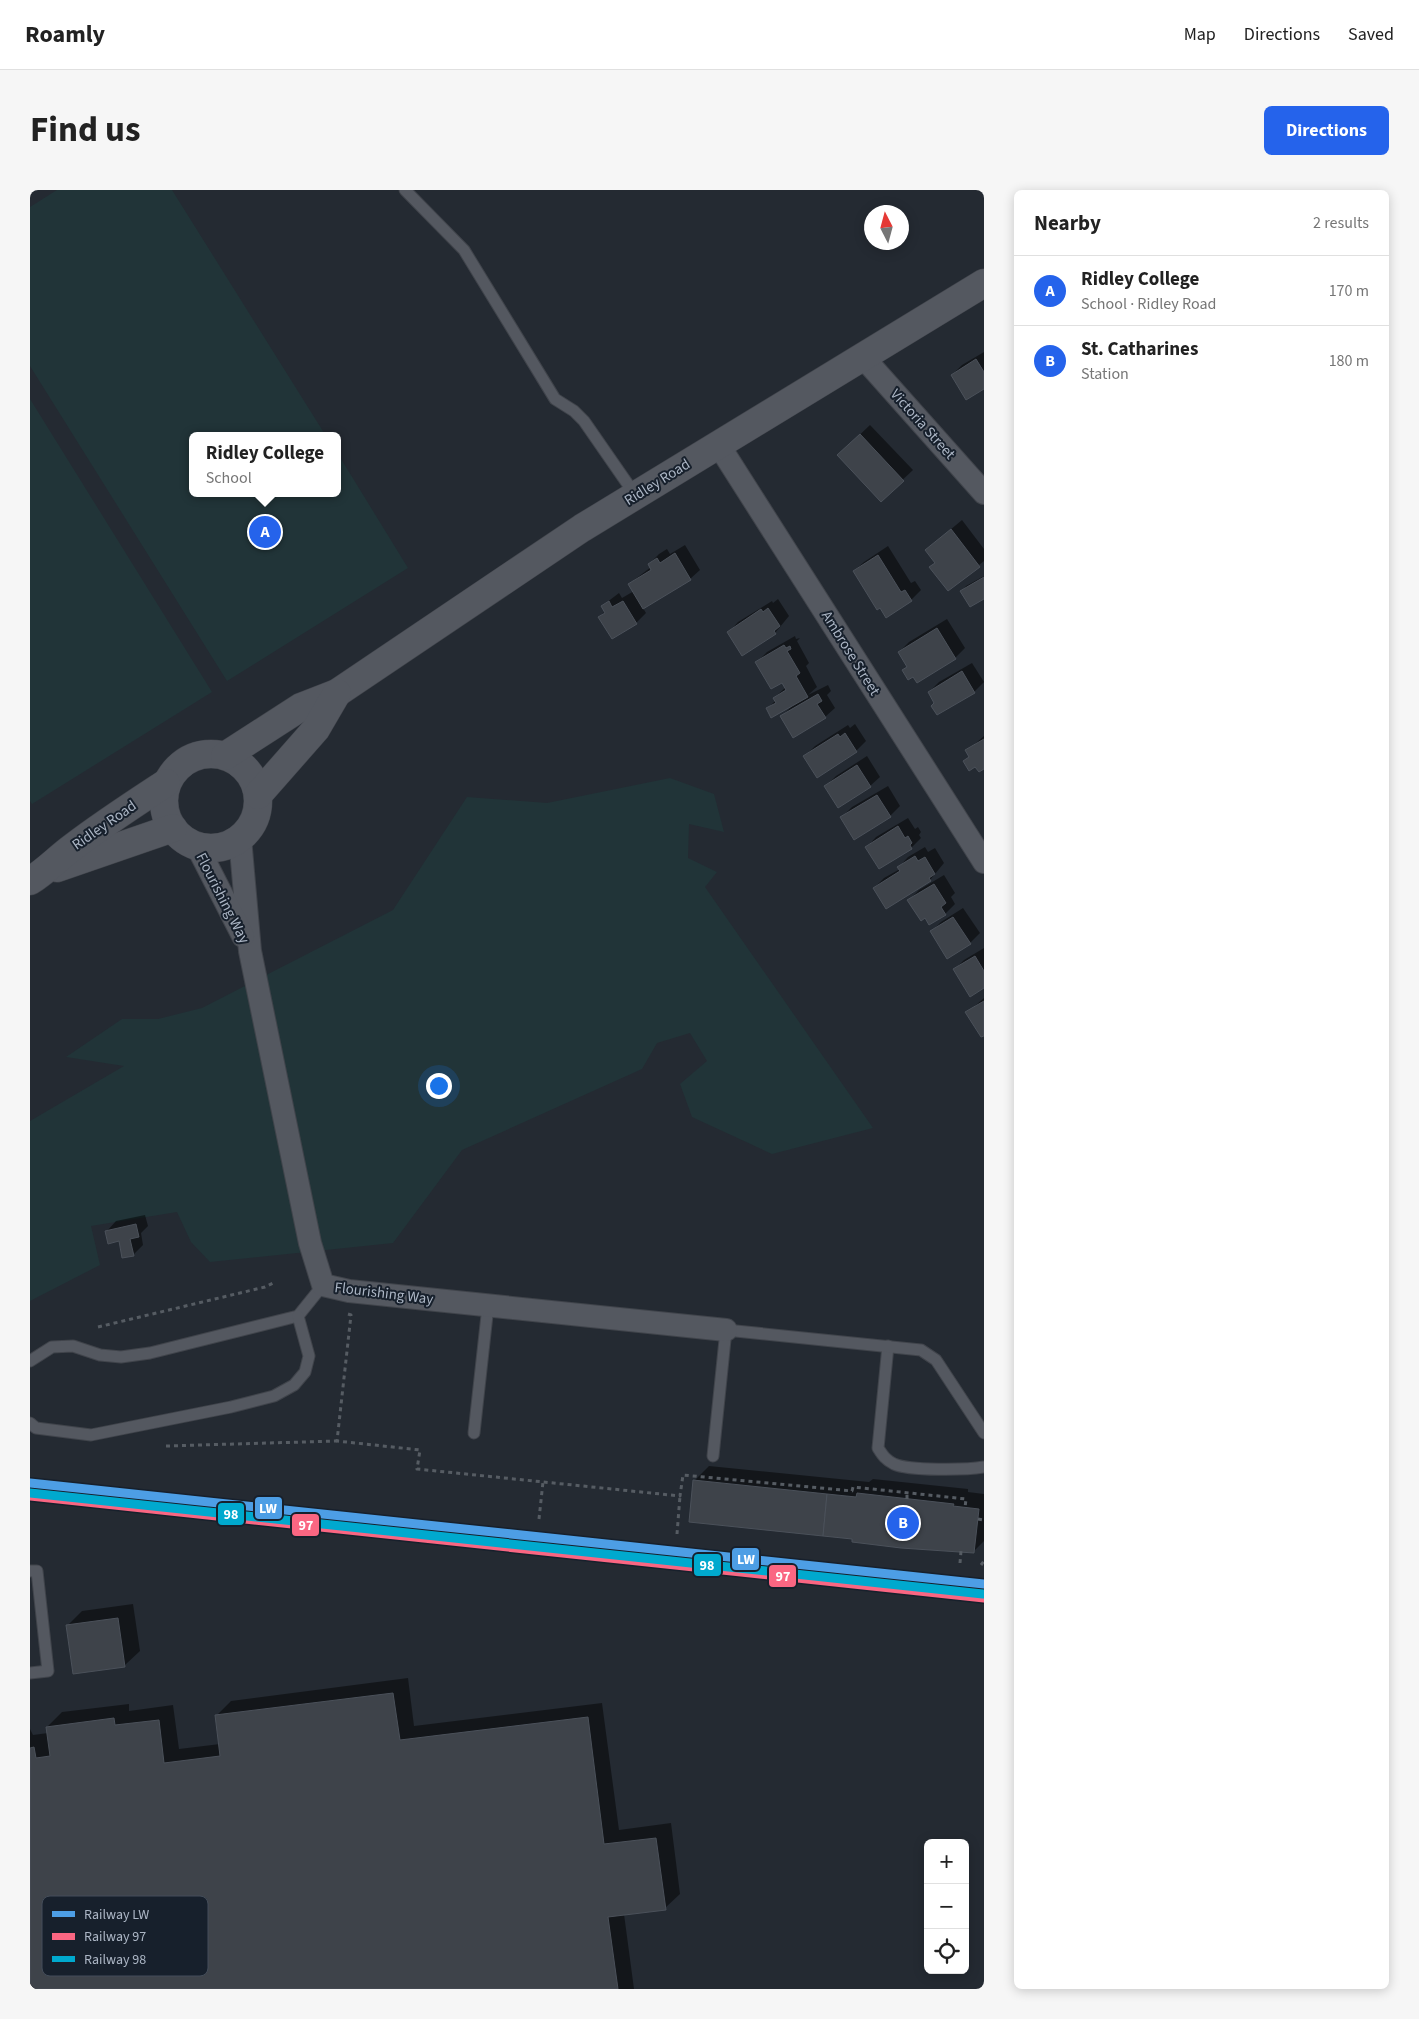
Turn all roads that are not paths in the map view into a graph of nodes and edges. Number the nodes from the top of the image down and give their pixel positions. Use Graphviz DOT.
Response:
graph roads {
  1 [pos="405,190"];
  2 [pos="984,283"];
  3 [pos="862,356"];
  4 [pos="718,444"];
  5 [pos="984,493"];
  6 [pos="636,496"];
  7 [pos="337,693"];
  8 [pos="224,756"];
  9 [pos="166,783"];
  10 [pos="258,795"];
  11 [pos="173,828"];
  12 [pos="240,838"];
  13 [pos="196,846"];
  14 [pos="984,862"];
  15 [pos="38,876"];
  16 [pos="250,951"];
  17 [pos="323,1285"];
  18 [pos="488,1306"];
  19 [pos="298,1316"];
  20 [pos="726,1330"];
  21 [pos="888,1346"];
  22 [pos="30,1361"];
  23 [pos="30,1423"];
  24 [pos="474,1433"];
  25 [pos="984,1433"];
  26 [pos="713,1456"];
  27 [pos="984,1467"];
  28 [pos="30,1571"];
  29 [pos="36,1612"];
  30 [pos="30,1673"];
  1 -- 6 [label="lane"];
  2 -- 3 [label="street, Ridley Road"];
  3 -- 4 [label="street, Ridley Road"];
  3 -- 5 [label="street, Victoria Street"];
  4 -- 6 [label="street, Ridley Road"];
  4 -- 14 [label="street, Ambrose Street"];
  6 -- 7 [label="street, Ridley Road"];
  7 -- 8 [label="street, Ridley Road"];
  7 -- 10 [label="street, Ridley Road"];
  8 -- 9 [label="street"];
  8 -- 10 [label="street"];
  9 -- 11 [label="street"];
  9 -- 15 [label="street, Ridley Road"];
  10 -- 12 [label="street"];
  11 -- 13 [label="street"];
  11 -- 15 [label="street, Ridley Road"];
  12 -- 13 [label="street"];
  12 -- 16 [label="street, Flourishing Way"];
  13 -- 16 [label="street, Flourishing Way"];
  16 -- 17 [label="street, Flourishing Way"];
  17 -- 18 [label="street, Flourishing Way"];
  17 -- 19 [label="lane"];
  18 -- 20 [label="street, Flourishing Way"];
  18 -- 24 [label="lane"];
  19 -- 22 [label="lane"];
  19 -- 23 [label="lane"];
  20 -- 21 [label="lane"];
  20 -- 26 [label="lane"];
  21 -- 25 [label="lane"];
  21 -- 27 [label="lane"];
  28 -- 29 [label="lane"];
  29 -- 30 [label="lane"];
}
